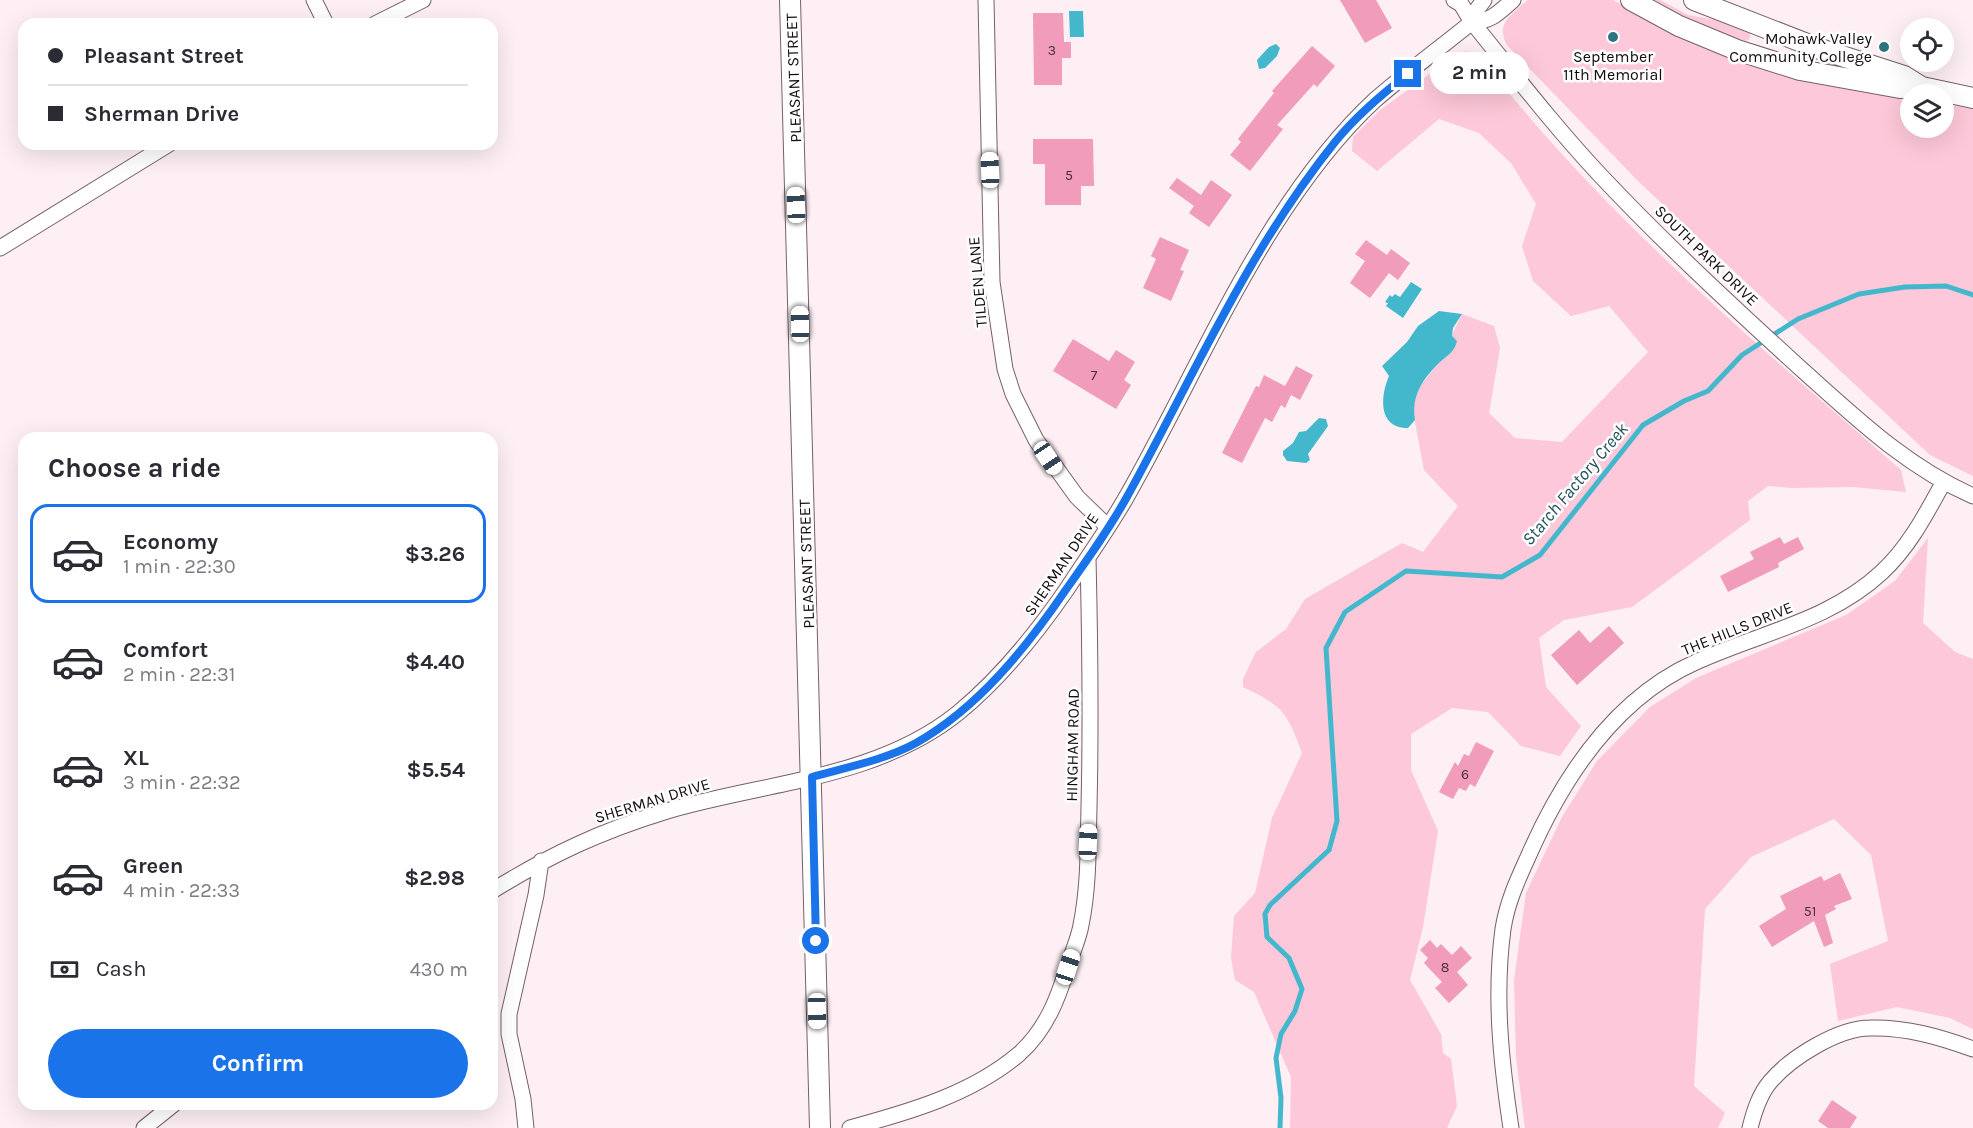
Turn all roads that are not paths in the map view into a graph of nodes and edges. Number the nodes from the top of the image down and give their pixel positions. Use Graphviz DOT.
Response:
graph roads {
  1 [pos="314,0"];
  2 [pos="423,0"];
  3 [pos="790,0"];
  4 [pos="986,0"];
  5 [pos="1484,0"];
  6 [pos="1513,0"];
  7 [pos="1631,0"];
  8 [pos="1694,0"];
  9 [pos="1459,1"];
  10 [pos="323,18"];
  11 [pos="387,18"];
  12 [pos="1472,22"];
  13 [pos="1917,84"];
  14 [pos="1900,88"];
  15 [pos="1954,94"];
  16 [pos="1973,98"];
  17 [pos="159,150"];
  18 [pos="0,248"];
  19 [pos="1943,483"];
  20 [pos="1973,496"];
  21 [pos="1108,527"];
  22 [pos="1088,558"];
  23 [pos="812,777"];
  24 [pos="541,861"];
  25 [pos="498,887"];
  26 [pos="1973,1049"];
  27 [pos="166,1110"];
  28 [pos="144,1128"];
  29 [pos="526,1128"];
  30 [pos="820,1128"];
  31 [pos="850,1128"];
  32 [pos="1511,1128"];
  33 [pos="1750,1128"];
  1 -- 10 [label="street"];
  2 -- 11 [label="street"];
  3 -- 23 [label="street, PLEASANT STREET"];
  4 -- 21 [label="street, TILDEN LANE"];
  5 -- 12 [label="street, SHERMAN DRIVE"];
  6 -- 12 [label="street, SHERMAN DRIVE"];
  7 -- 14 [label="street"];
  8 -- 13 [label="street"];
  9 -- 12 [label="street, SOUTH PARK DRIVE"];
  12 -- 19 [label="street, SOUTH PARK DRIVE"];
  12 -- 21 [label="street, SHERMAN DRIVE"];
  15 -- 16 [label="street"];
  17 -- 18 [label="street"];
  19 -- 20 [label="street, SOUTH PARK DRIVE"];
  19 -- 32 [label="street, THE HILLS DRIVE"];
  21 -- 22 [label="street, SHERMAN DRIVE"];
  22 -- 23 [label="street, SHERMAN DRIVE"];
  22 -- 31 [label="street, HINGHAM ROAD"];
  23 -- 24 [label="street, SHERMAN DRIVE"];
  23 -- 30 [label="street, PLEASANT STREET"];
  24 -- 25 [label="street, SHERMAN DRIVE"];
  24 -- 29 [label="street"];
  26 -- 33 [label="street"];
  27 -- 28 [label="street"];
}
